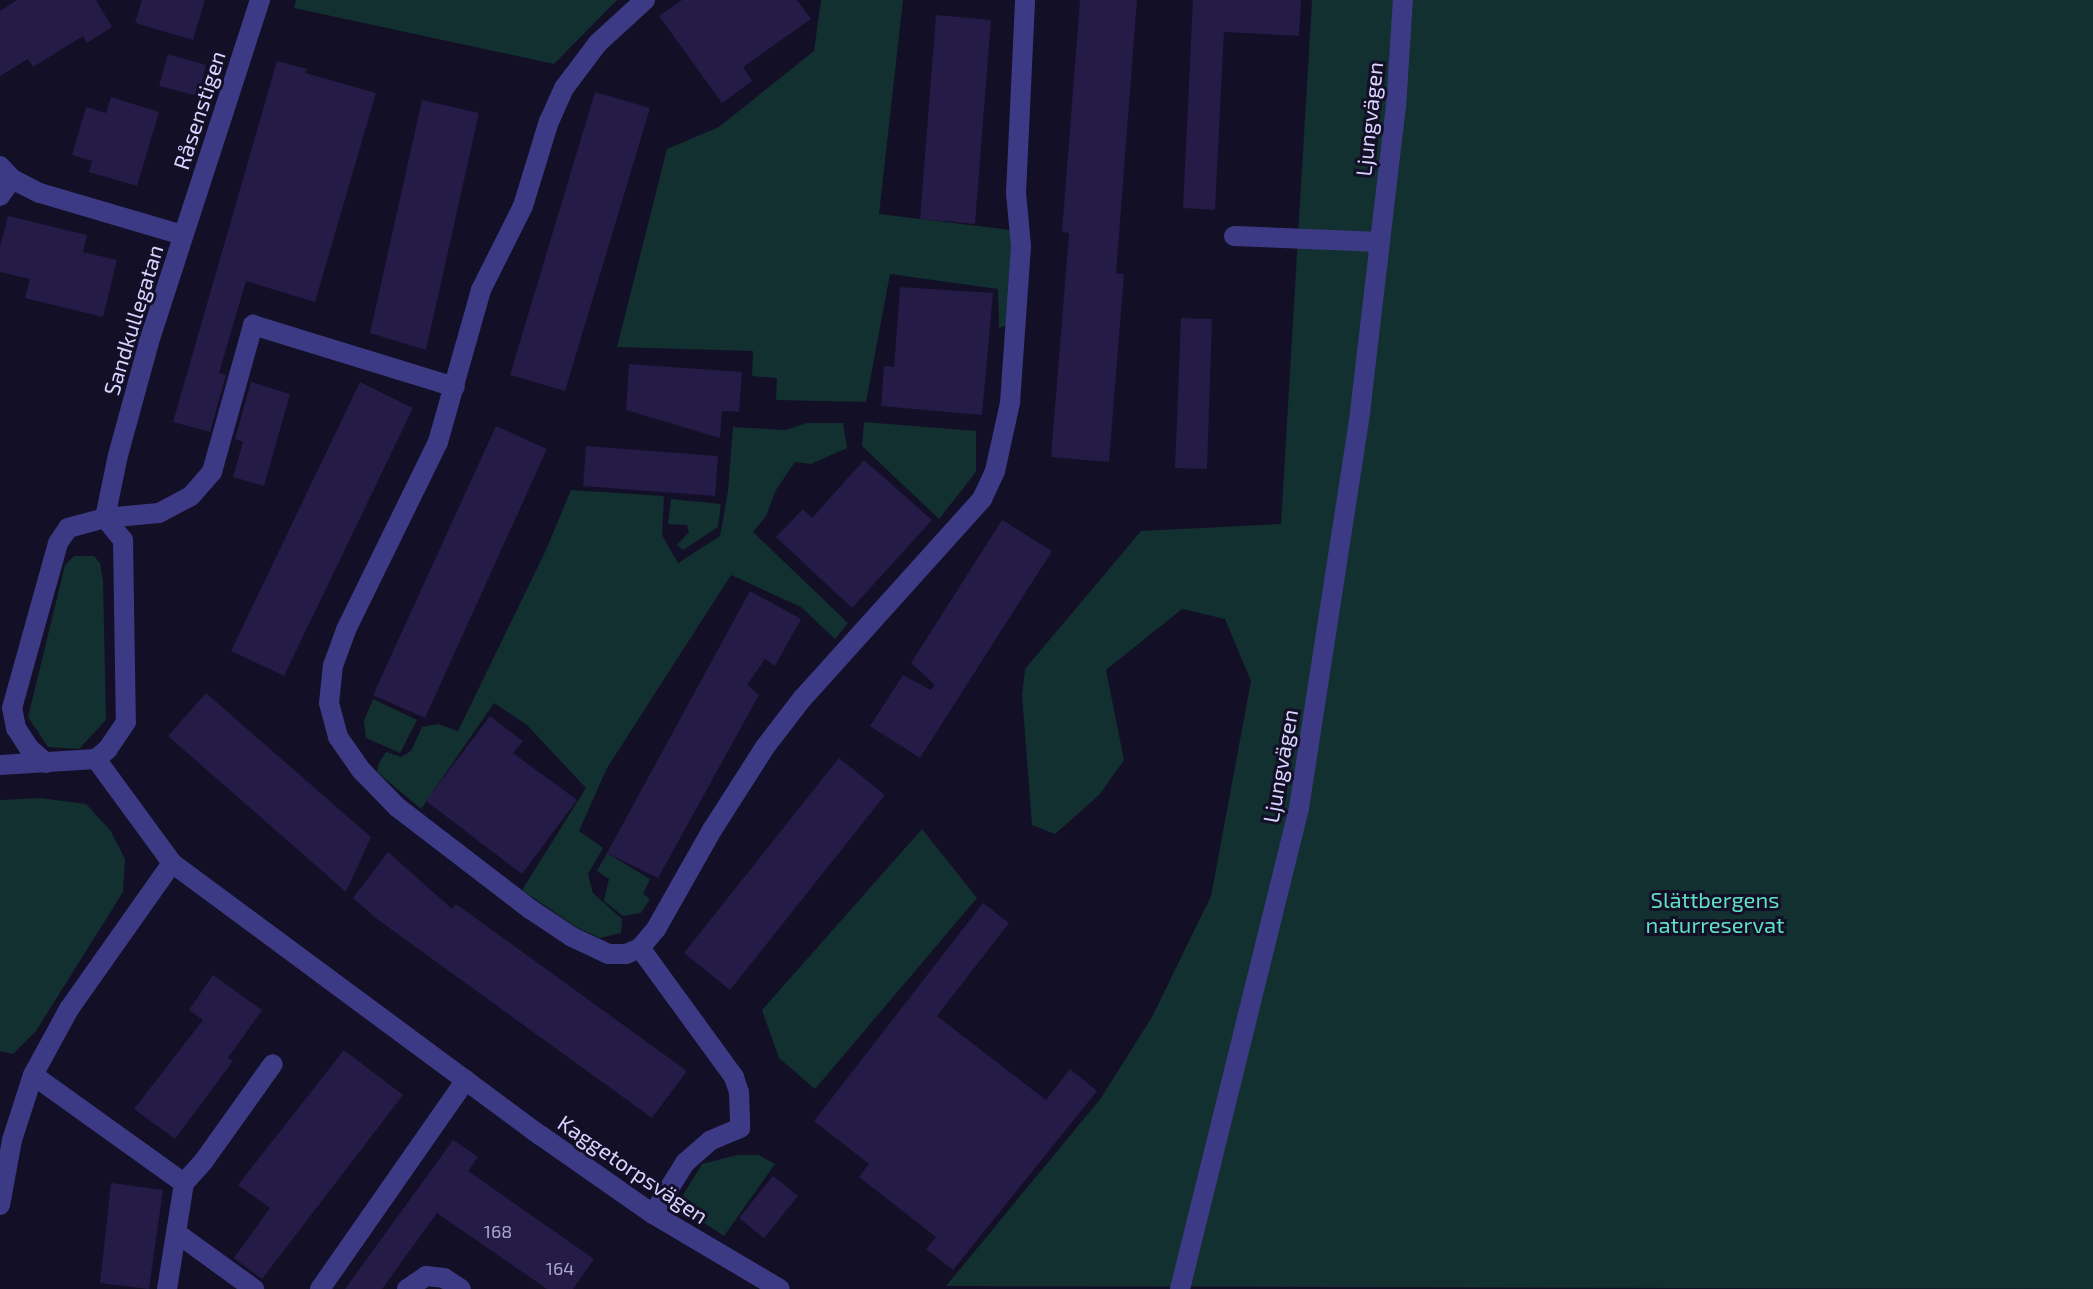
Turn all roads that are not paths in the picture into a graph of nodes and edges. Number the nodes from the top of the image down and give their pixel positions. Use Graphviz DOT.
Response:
graph roads {
  1 [pos="260,0"];
  2 [pos="645,0"];
  3 [pos="1025,0"];
  4 [pos="1403,0"];
  5 [pos="4,180"];
  6 [pos="183,235"];
  7 [pos="1234,236"];
  8 [pos="1380,242"];
  9 [pos="455,387"];
  10 [pos="105,518"];
  11 [pos="96,759"];
  12 [pos="46,763"];
  13 [pos="0,765"];
  14 [pos="172,863"];
  15 [pos="640,948"];
  16 [pos="273,1064"];
  17 [pos="33,1075"];
  18 [pos="466,1080"];
  19 [pos="184,1183"];
  20 [pos="0,1205"];
  21 [pos="653,1214"];
  22 [pos="178,1234"];
  23 [pos="167,1289"];
  24 [pos="254,1289"];
  25 [pos="320,1289"];
  26 [pos="407,1289"];
  27 [pos="461,1289"];
  28 [pos="780,1289"];
  29 [pos="1180,1289"];
  1 -- 6 [label="street, Råsenstigen"];
  2 -- 9 [label="street"];
  3 -- 15 [label="street"];
  4 -- 8 [label="street, Ljungvägen"];
  5 -- 6 [label="street, Sandkullegatan"];
  6 -- 10 [label="street, Sandkullegatan"];
  7 -- 8 [label="street"];
  8 -- 29 [label="street, Ljungvägen"];
  9 -- 10 [label="street"];
  9 -- 15 [label="street"];
  10 -- 11 [label="street"];
  10 -- 12 [label="street"];
  11 -- 12 [label="street"];
  11 -- 14 [label="street, Kaggetorpsvägen"];
  12 -- 13 [label="street"];
  14 -- 17 [label="street"];
  14 -- 18 [label="street, Kaggetorpsvägen"];
  15 -- 21 [label="street"];
  16 -- 19 [label="street"];
  17 -- 19 [label="street"];
  17 -- 20 [label="street"];
  18 -- 21 [label="street, Kaggetorpsvägen"];
  18 -- 25 [label="street"];
  19 -- 22 [label="street"];
  21 -- 28 [label="street, Kaggetorpsvägen"];
  22 -- 23 [label="street"];
  22 -- 24 [label="street"];
  26 -- 27 [label="street"];
}
